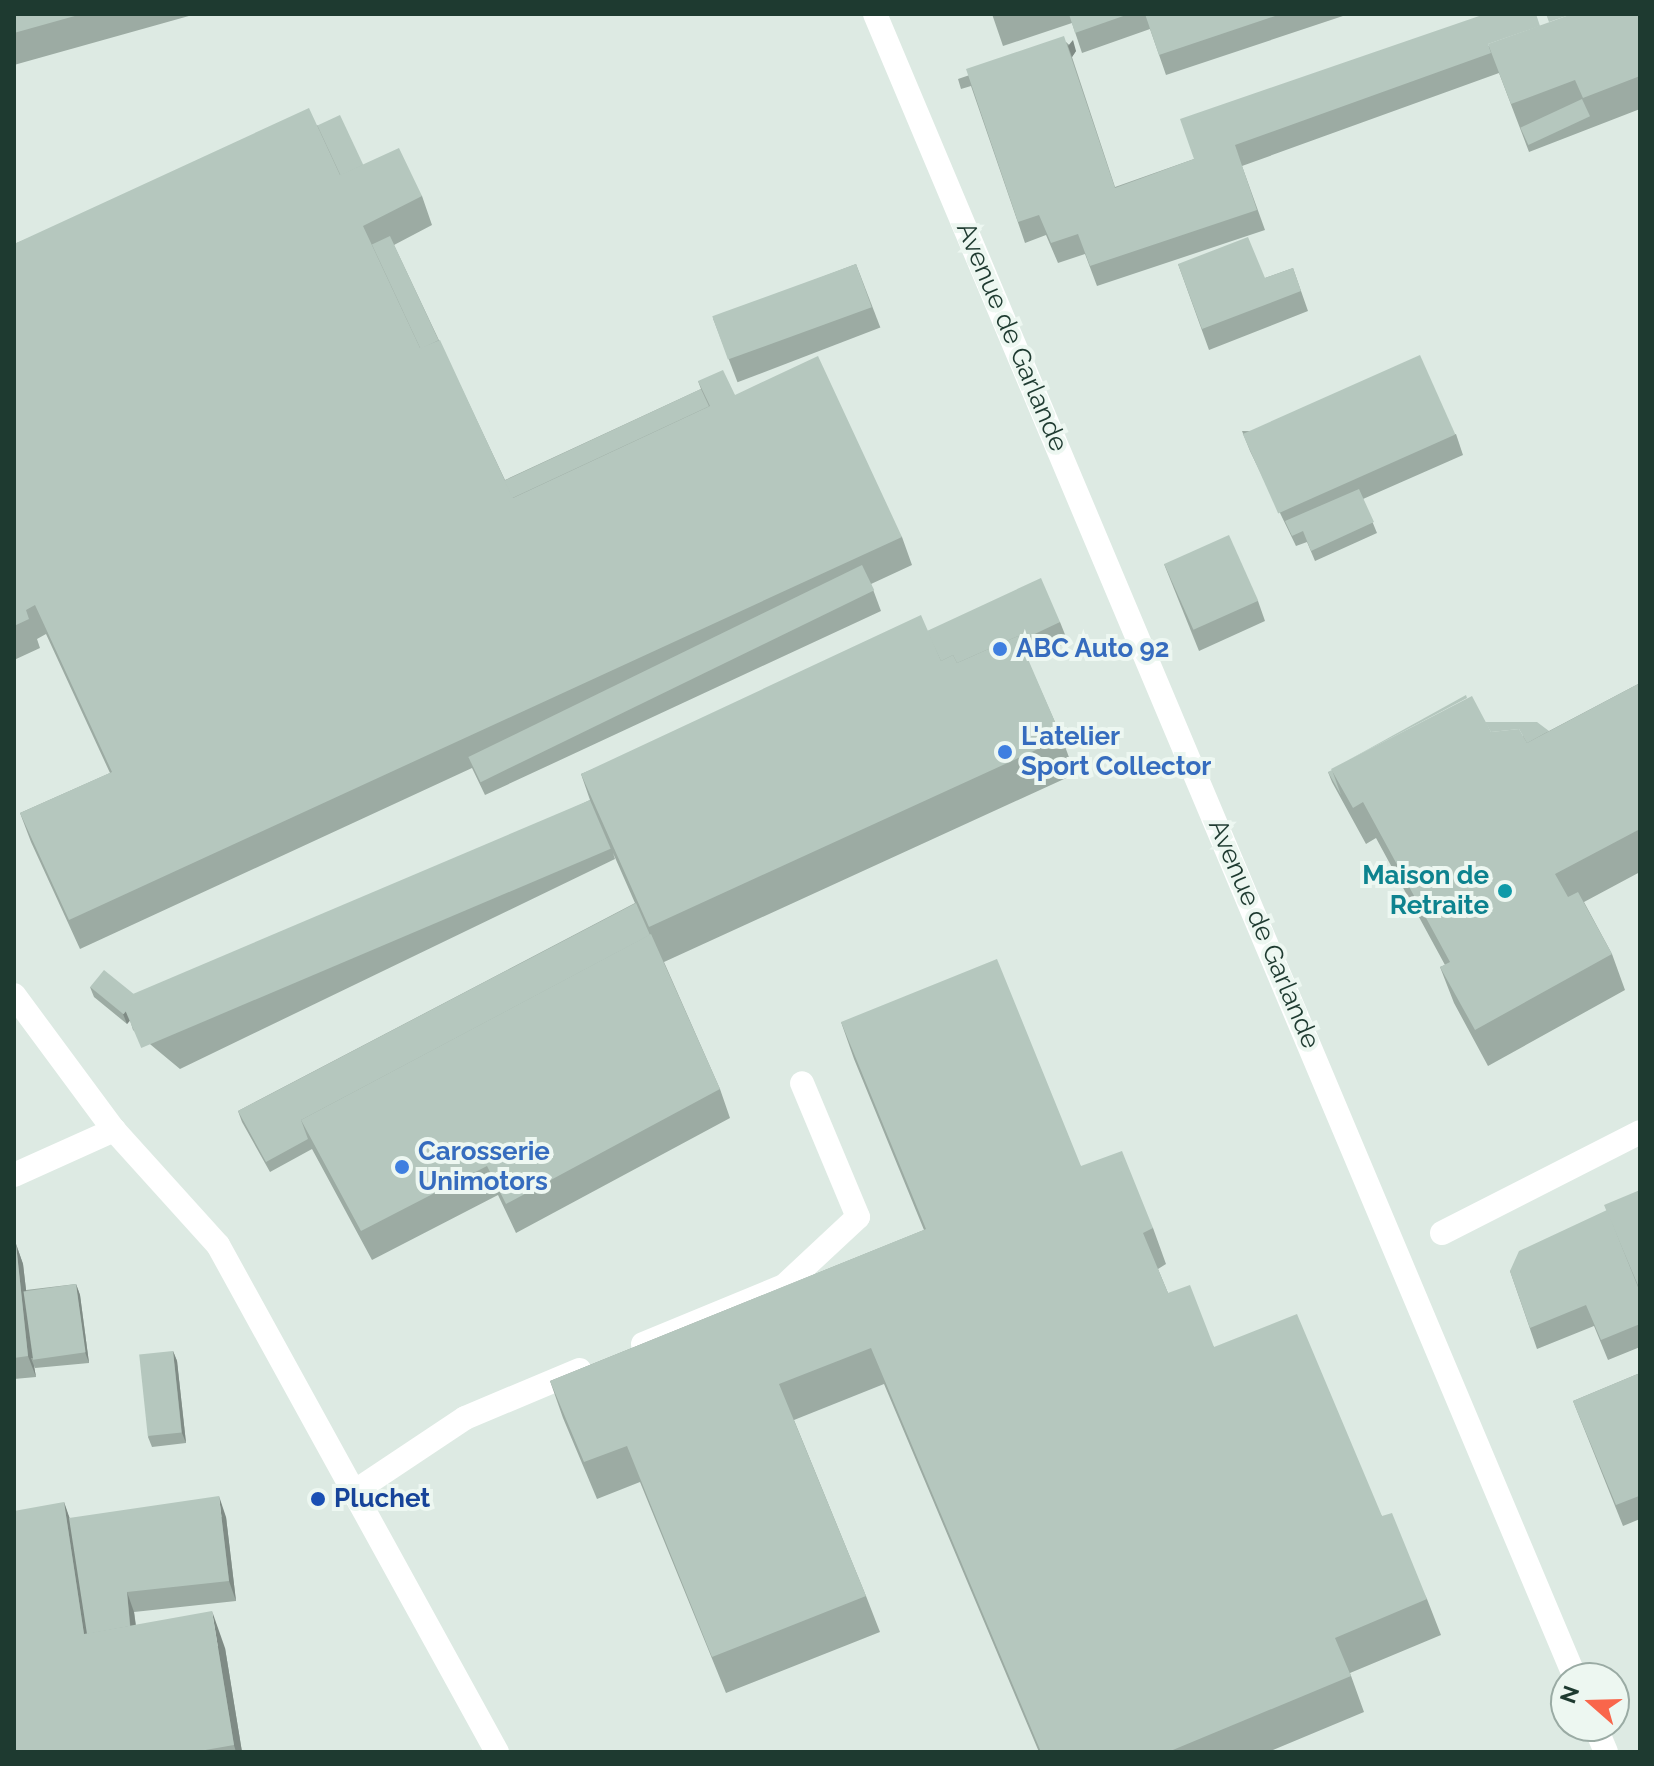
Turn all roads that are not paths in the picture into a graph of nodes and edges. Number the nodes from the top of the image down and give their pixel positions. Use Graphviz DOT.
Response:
graph roads {
  1 [pos="875,14"];
  2 [pos="14,995"];
  3 [pos="802,1083"];
  4 [pos="114,1130"];
  5 [pos="1640,1132"];
  6 [pos="14,1175"];
  7 [pos="1442,1233"];
  8 [pos="354,1492"];
  9 [pos="1568,1662"];
  10 [pos="497,1752"];
  1 -- 9 [label="street, Avenue de Garlande"];
  2 -- 4 [label="street"];
  3 -- 8 [label="street"];
  4 -- 6 [label="street"];
  4 -- 8 [label="street"];
  5 -- 7 [label="street"];
  8 -- 10 [label="street"];
}
